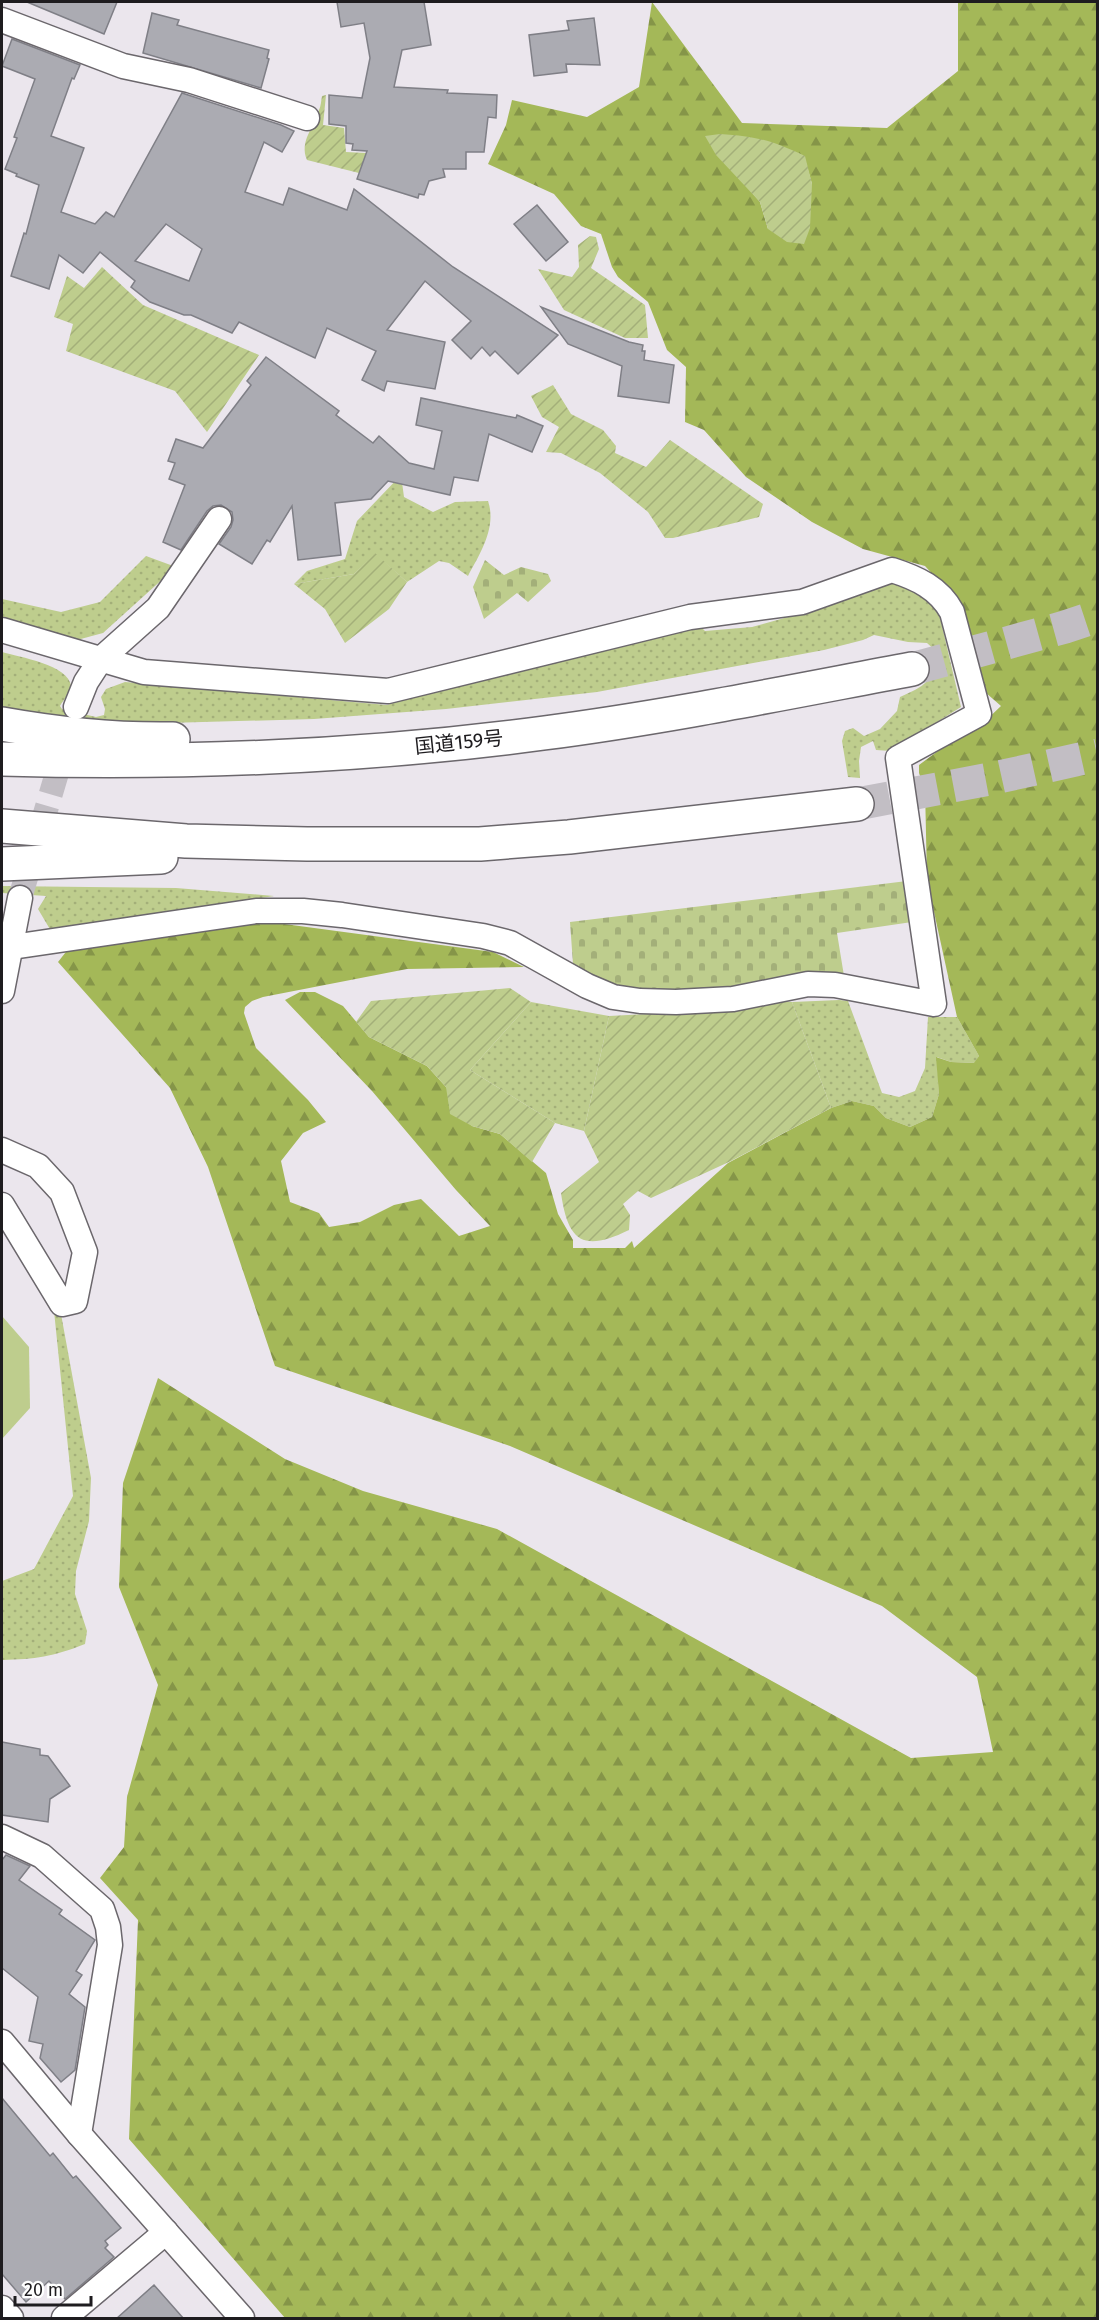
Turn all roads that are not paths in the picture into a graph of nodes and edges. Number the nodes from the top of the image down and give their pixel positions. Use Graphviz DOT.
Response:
graph roads {
  1 [pos="2,20"];
  2 [pos="307,118"];
  3 [pos="219,519"];
  4 [pos="2,630"];
  5 [pos="101,659"];
  6 [pos="912,669"];
  7 [pos="815,687"];
  8 [pos="76,706"];
  9 [pos="2,724"];
  10 [pos="2,759"];
  11 [pos="856,804"];
  12 [pos="2,826"];
  13 [pos="480,844"];
  14 [pos="2,864"];
  15 [pos="20,898"];
  16 [pos="12,947"];
  17 [pos="2,991"];
  18 [pos="2,1150"];
  19 [pos="2,1205"];
  20 [pos="2,1837"];
  21 [pos="2,2042"];
  22 [pos="79,2134"];
  23 [pos="166,2232"];
  24 [pos="2,2308"];
  25 [pos="11,2319"];
  26 [pos="64,2319"];
  27 [pos="242,2319"];
  1 -- 2 [label="street"];
  3 -- 5 [label="street"];
  4 -- 5 [label="street"];
  5 -- 8 [label="street"];
  5 -- 16 [label="street"];
  6 -- 7 [label="highway, 国道159号"];
  7 -- 9 [label="highway"];
  7 -- 10 [label="highway, 国道159号"];
  11 -- 13 [label="highway"];
  12 -- 13 [label="highway"];
  13 -- 14 [label="highway"];
  15 -- 16 [label="street"];
  16 -- 17 [label="street"];
  18 -- 19 [label="street"];
  20 -- 22 [label="street"];
  21 -- 22 [label="street"];
  22 -- 23 [label="street"];
  23 -- 26 [label="street"];
  23 -- 27 [label="street"];
  24 -- 25 [label="street"];
}
